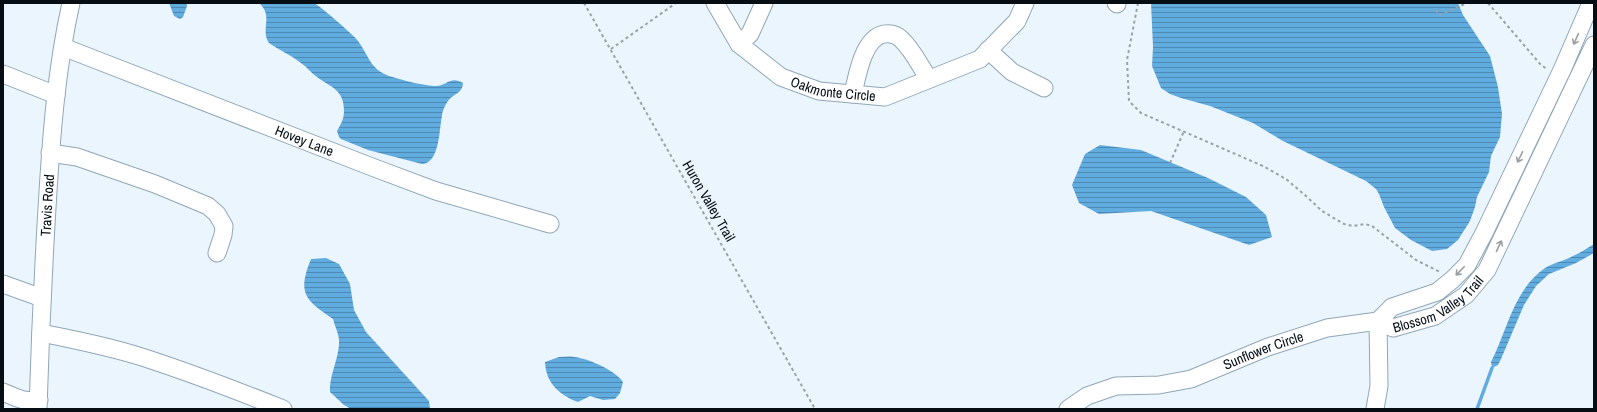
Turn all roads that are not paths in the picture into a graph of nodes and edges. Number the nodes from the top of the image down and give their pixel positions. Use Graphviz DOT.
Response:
graph roads {
  1 [pos="71,3"];
  2 [pos="715,3"];
  3 [pos="764,3"];
  4 [pos="1025,3"];
  5 [pos="1590,12"];
  6 [pos="738,44"];
  7 [pos="1594,45"];
  8 [pos="62,47"];
  9 [pos="988,50"];
  10 [pos="1555,70"];
  11 [pos="3,74"];
  12 [pos="1578,78"];
  13 [pos="929,79"];
  14 [pos="1044,88"];
  15 [pos="852,94"];
  16 [pos="56,95"];
  17 [pos="1542,110"];
  18 [pos="1559,119"];
  19 [pos="50,153"];
  20 [pos="550,224"];
  21 [pos="217,253"];
  22 [pos="3,284"];
  23 [pos="42,298"];
  24 [pos="1378,322"];
  25 [pos="41,333"];
  26 [pos="3,392"];
  27 [pos="38,404"];
  28 [pos="283,409"];
  29 [pos="1068,409"];
  30 [pos="1375,409"];
  1 -- 8 [label="street, Travis Road"];
  2 -- 6 [label="street, Oakmonte Circle"];
  3 -- 6 [label="street"];
  4 -- 9 [label="street, Oakmonte Circle"];
  5 -- 10 [label="street, Blossom Valley Trail, one-way"];
  6 -- 15 [label="street, Oakmonte Circle"];
  7 -- 12 [label="street, Blossom Valley Trail"];
  8 -- 16 [label="street, Travis Road"];
  8 -- 20 [label="street, Hovey Lane"];
  9 -- 13 [label="street, Oakmonte Circle"];
  9 -- 14 [label="street"];
  10 -- 12 [label="street"];
  10 -- 17 [label="street, Blossom Valley Trail"];
  11 -- 16 [label="street"];
  12 -- 18 [label="street, Blossom Valley Trail"];
  13 -- 15 [label="street, Oakmonte Circle"];
  13 -- 15 [label="street"];
  16 -- 19 [label="street, Travis Road"];
  17 -- 18 [label="street"];
  17 -- 24 [label="street, Blossom Valley Trail, one-way"];
  24 -- 18 [label="street, Blossom Valley Trail, one-way"];
  19 -- 21 [label="street"];
  19 -- 23 [label="street, Travis Road"];
  22 -- 23 [label="street"];
  23 -- 25 [label="street, Travis Road"];
  24 -- 29 [label="street, Sunflower Circle"];
  24 -- 30 [label="street"];
  25 -- 27 [label="street, Travis Road"];
  25 -- 28 [label="street"];
  26 -- 27 [label="street"];
}
